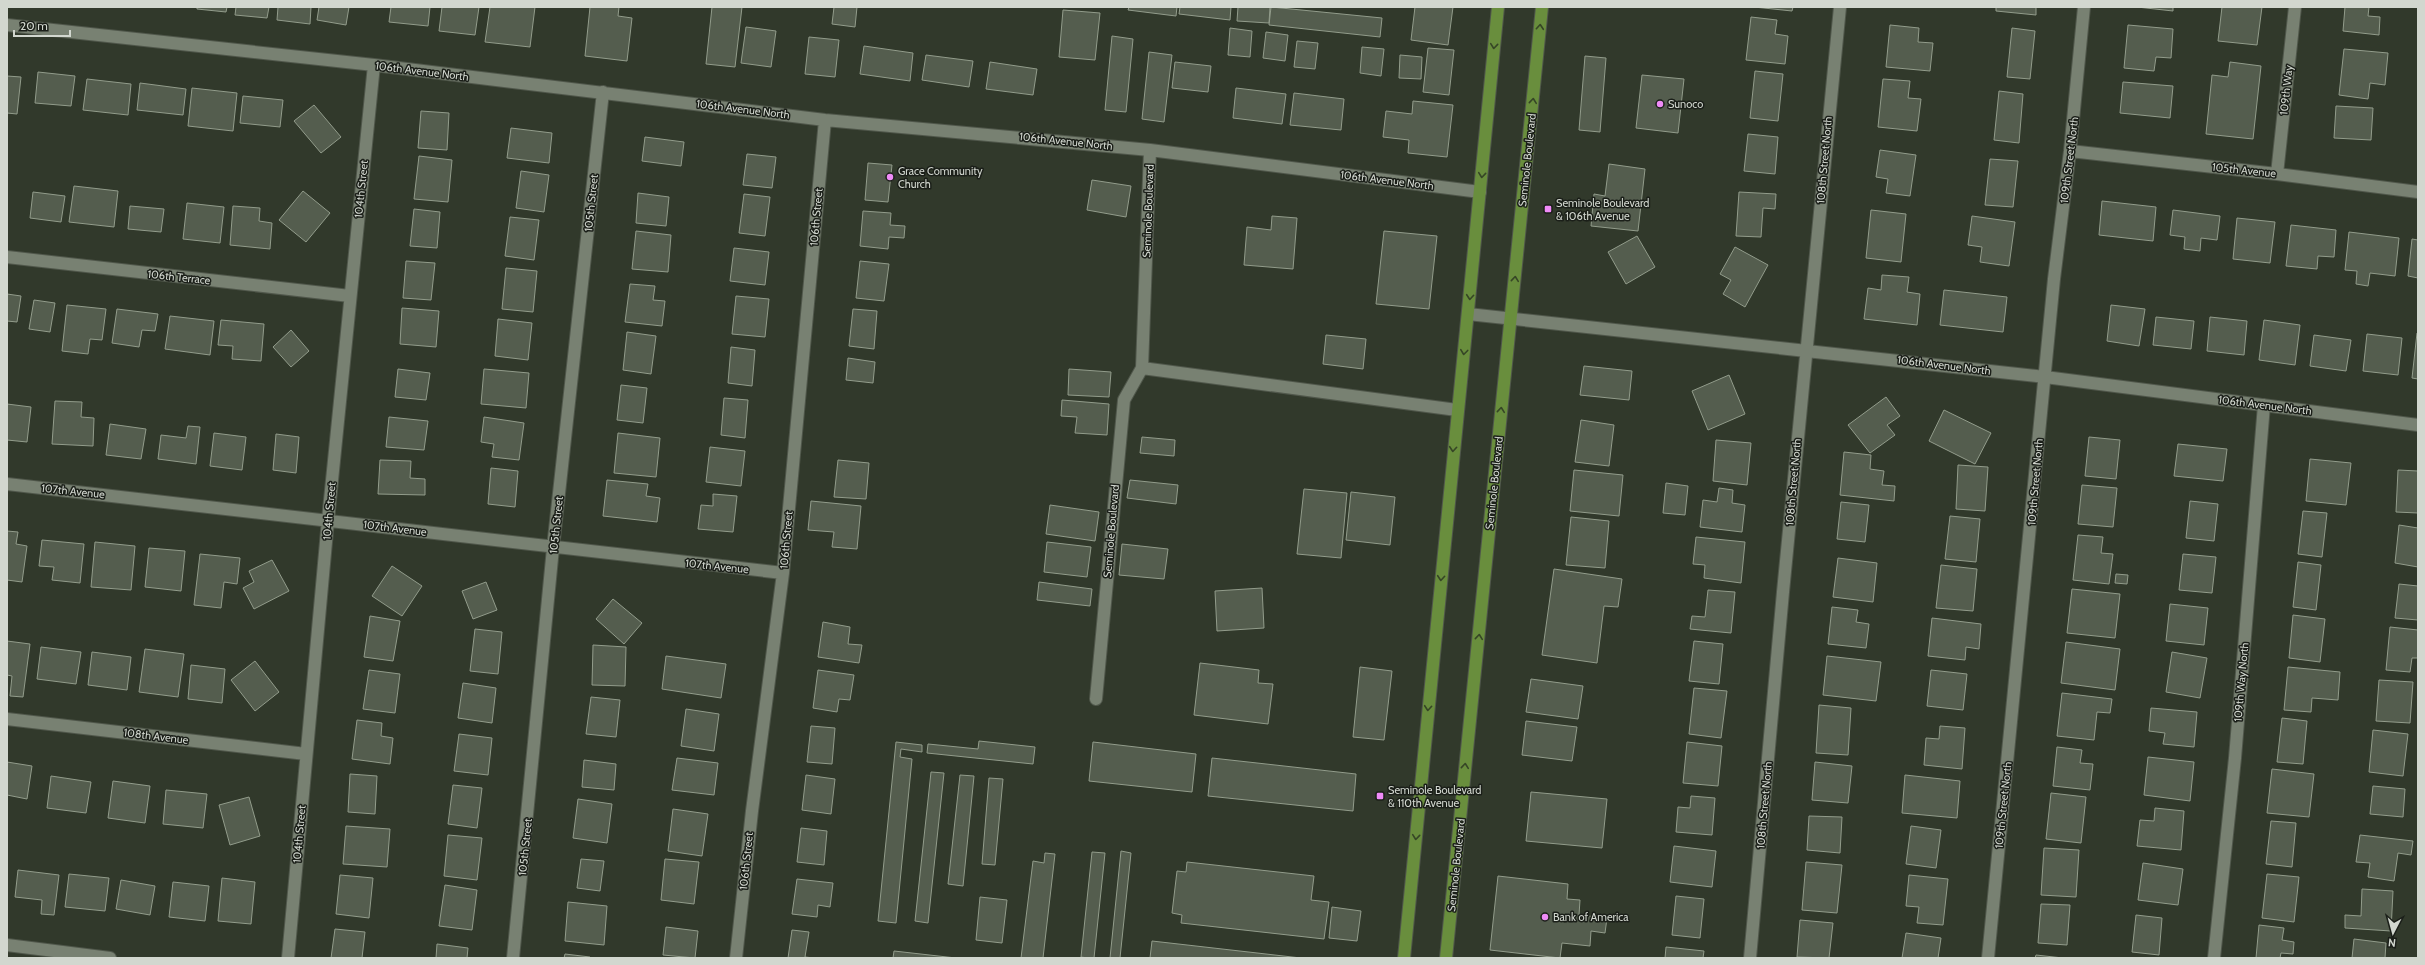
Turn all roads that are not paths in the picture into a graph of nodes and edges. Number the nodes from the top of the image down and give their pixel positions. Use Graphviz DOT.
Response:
graph roads {
  1 [pos="1498,7"];
  2 [pos="1542,7"];
  3 [pos="1840,7"];
  4 [pos="2084,7"];
  5 [pos="2295,7"];
  6 [pos="7,25"];
  7 [pos="374,65"];
  8 [pos="603,92"];
  9 [pos="825,120"];
  10 [pos="1150,150"];
  11 [pos="2070,151"];
  12 [pos="2277,174"];
  13 [pos="1480,192"];
  14 [pos="2418,192"];
  15 [pos="7,257"];
  16 [pos="350,296"];
  17 [pos="1468,314"];
  18 [pos="1511,318"];
  19 [pos="1806,350"];
  20 [pos="1142,368"];
  21 [pos="2044,377"];
  22 [pos="2264,405"];
  23 [pos="1457,410"];
  24 [pos="2418,425"];
  25 [pos="7,484"];
  26 [pos="328,520"];
  27 [pos="553,548"];
  28 [pos="783,573"];
  29 [pos="1096,699"];
  30 [pos="7,719"];
  31 [pos="306,754"];
  32 [pos="7,945"];
  33 [pos="110,958"];
  34 [pos="288,958"];
  35 [pos="513,958"];
  36 [pos="736,958"];
  37 [pos="1404,958"];
  38 [pos="1446,958"];
  39 [pos="1750,958"];
  40 [pos="1988,958"];
  41 [pos="2214,958"];
  1 -- 13 [label="main road, one-way"];
  18 -- 2 [label="main road, Seminole Boulevard, one-way"];
  3 -- 19 [label="street, 108th Street North"];
  4 -- 11 [label="street, 109th Street North"];
  5 -- 12 [label="street, 109th Way"];
  6 -- 7 [label="street, 106th Avenue North"];
  7 -- 8 [label="street, 106th Avenue North"];
  7 -- 16 [label="street, 104th Street"];
  8 -- 9 [label="street, 106th Avenue North"];
  8 -- 27 [label="street, 105th Street"];
  9 -- 10 [label="street, 106th Avenue North"];
  9 -- 28 [label="street, 106th Street"];
  10 -- 13 [label="street, 106th Avenue North"];
  10 -- 20 [label="street, Seminole Boulevard"];
  11 -- 12 [label="street, 105th Avenue"];
  11 -- 21 [label="street, 109th Street North"];
  12 -- 14 [label="street, 105th Avenue"];
  13 -- 17 [label="main road, one-way"];
  15 -- 16 [label="street, 106th Terrace"];
  16 -- 26 [label="street, 104th Street"];
  17 -- 18 [label="street, 106th Avenue North"];
  17 -- 23 [label="main road, one-way"];
  18 -- 19 [label="street, 106th Avenue North"];
  38 -- 18 [label="main road, Seminole Boulevard, one-way"];
  19 -- 21 [label="street, 106th Avenue North"];
  19 -- 39 [label="street, 108th Street North"];
  20 -- 23 [label="street"];
  20 -- 29 [label="street, Seminole Boulevard"];
  21 -- 22 [label="street, 106th Avenue North"];
  21 -- 40 [label="street, 109th Street North"];
  22 -- 24 [label="street, 106th Avenue North"];
  22 -- 41 [label="street, 109th Way North"];
  23 -- 37 [label="main road, one-way"];
  25 -- 26 [label="street, 107th Avenue"];
  26 -- 27 [label="street, 107th Avenue"];
  26 -- 31 [label="street, 104th Street"];
  27 -- 28 [label="street, 107th Avenue"];
  27 -- 35 [label="street, 105th Street"];
  28 -- 36 [label="street, 106th Street"];
  30 -- 31 [label="street, 108th Avenue"];
  31 -- 34 [label="street, 104th Street"];
  32 -- 33 [label="street"];
}
